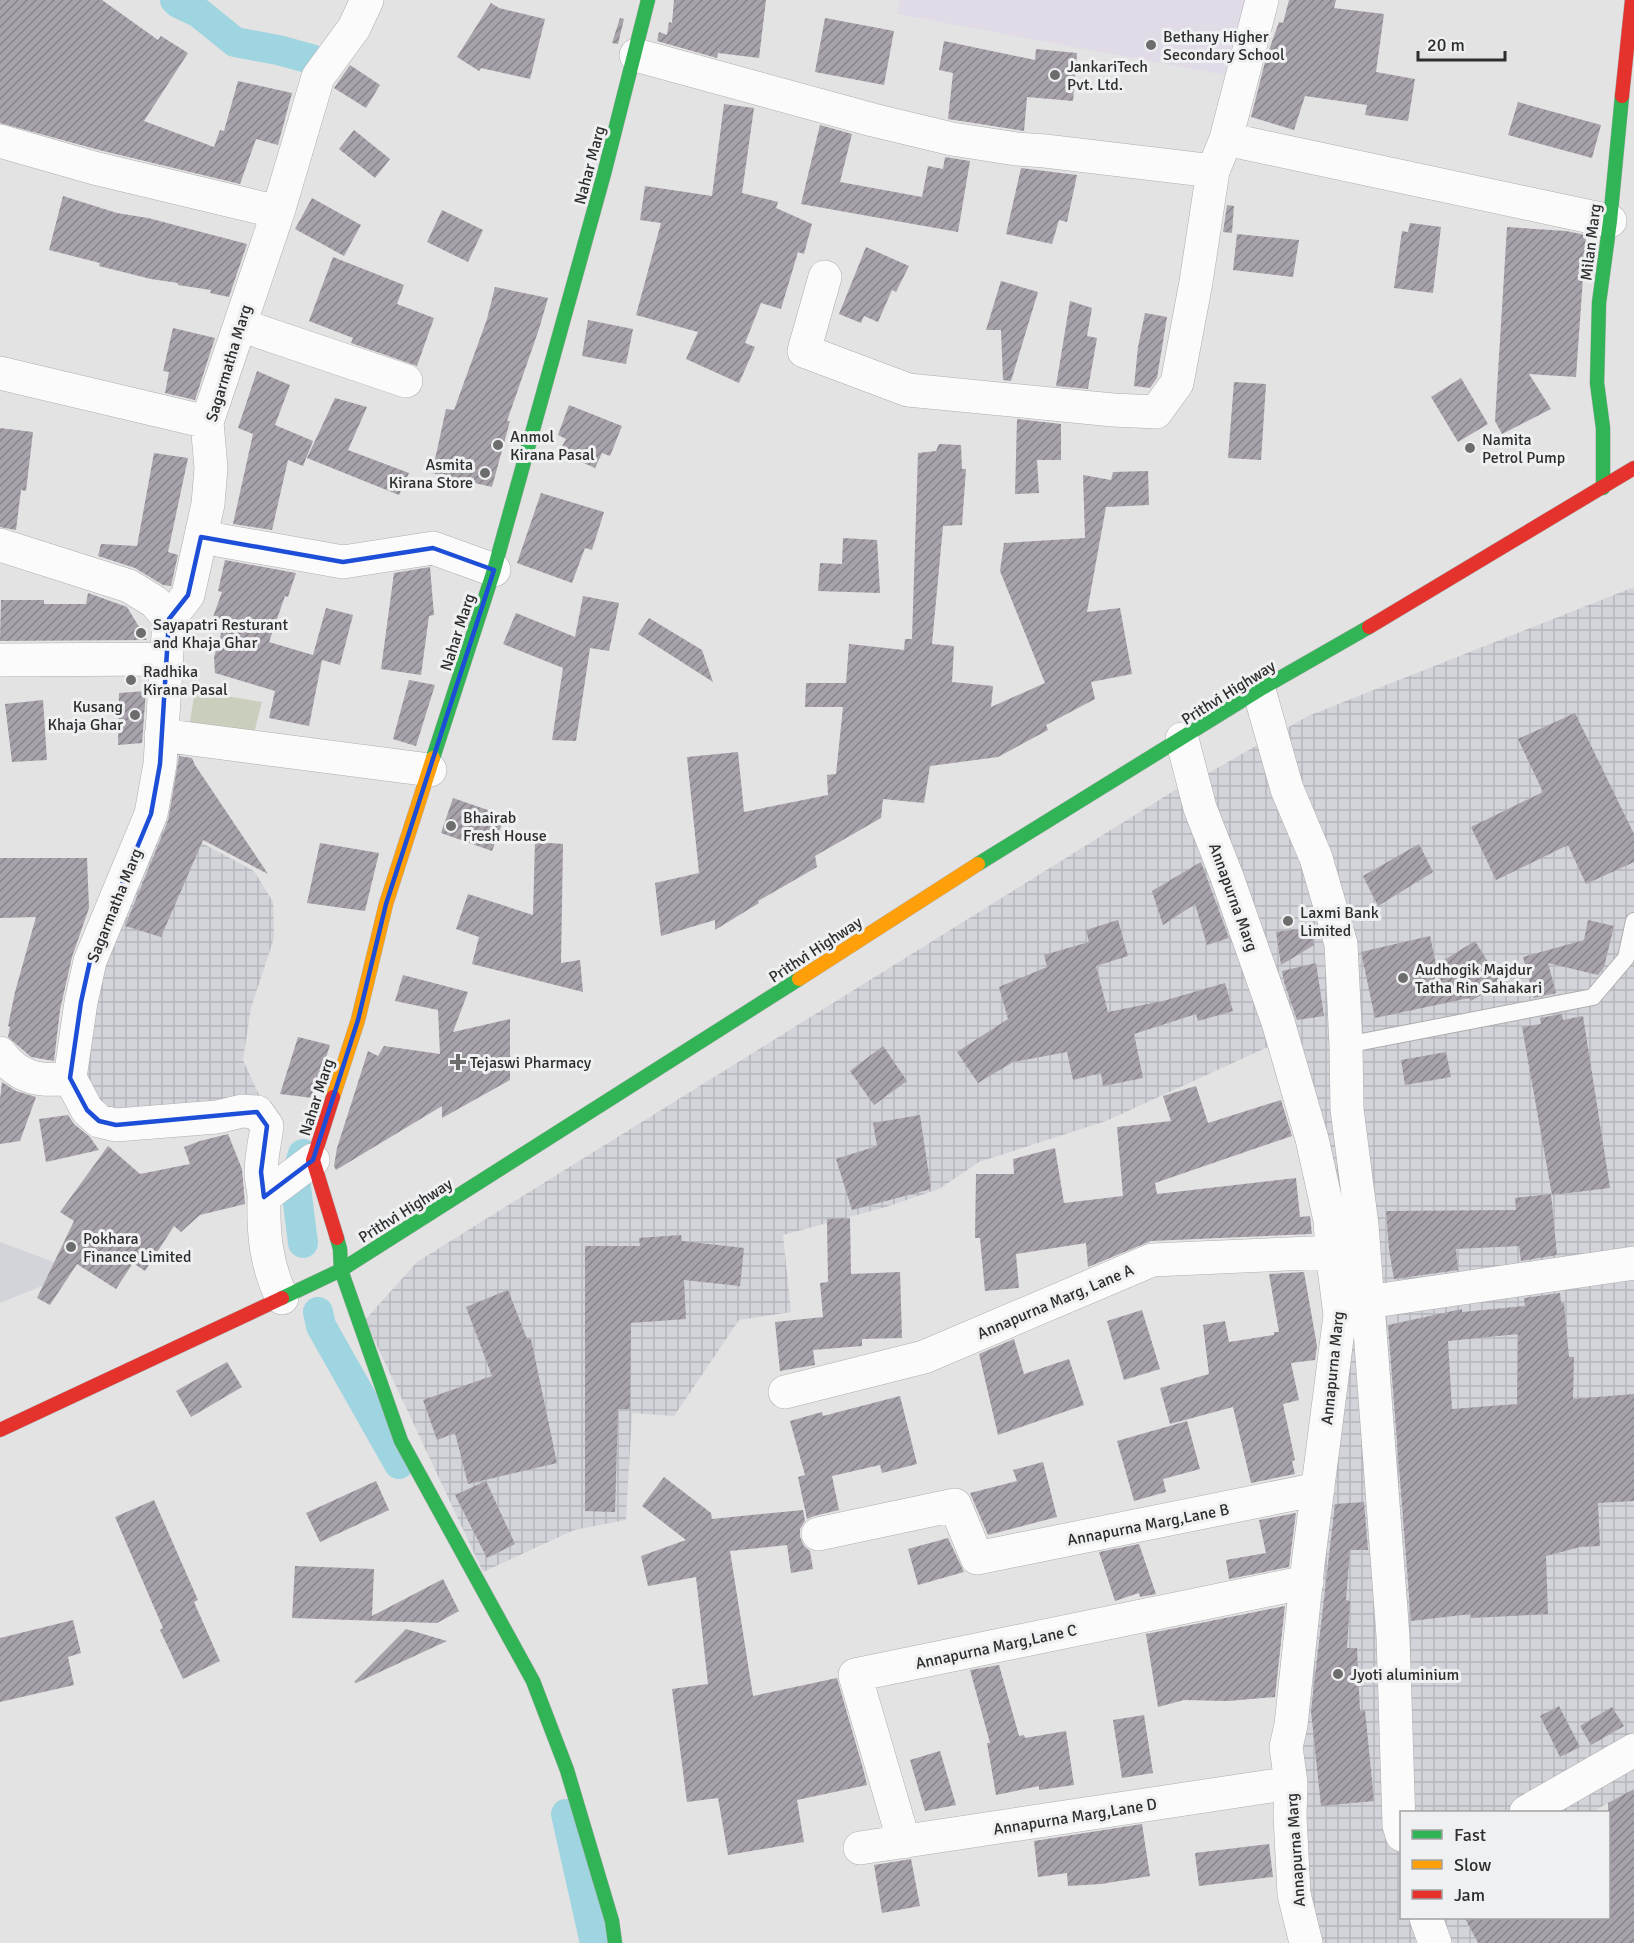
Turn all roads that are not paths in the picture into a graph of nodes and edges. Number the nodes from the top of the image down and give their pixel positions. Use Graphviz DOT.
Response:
graph roads {
  1 [pos="367,0"];
  2 [pos="648,0"];
  3 [pos="1262,0"];
  4 [pos="1632,0"];
  5 [pos="636,55"];
  6 [pos="1226,139"];
  7 [pos="0,141"];
  8 [pos="1213,171"];
  9 [pos="278,212"];
  10 [pos="1610,222"];
  11 [pos="825,278"];
  12 [pos="240,325"];
  13 [pos="0,373"];
  14 [pos="406,381"];
  15 [pos="207,422"];
  16 [pos="1634,468"];
  17 [pos="1603,488"];
  18 [pos="201,537"];
  19 [pos="0,545"];
  20 [pos="494,570"];
  21 [pos="169,619"];
  22 [pos="166,659"];
  23 [pos="0,660"];
  24 [pos="1259,690"];
  25 [pos="161,735"];
  26 [pos="1182,739"];
  27 [pos="430,770"];
  28 [pos="1634,921"];
  29 [pos="1346,1045"];
  30 [pos="0,1053"];
  31 [pos="70,1077"];
  32 [pos="313,1160"];
  33 [pos="264,1197"];
  34 [pos="1332,1252"];
  35 [pos="1634,1263"];
  36 [pos="341,1270"];
  37 [pos="282,1298"];
  38 [pos="1367,1302"];
  39 [pos="785,1392"];
  40 [pos="0,1430"];
  41 [pos="1318,1489"];
  42 [pos="818,1534"];
  43 [pos="1307,1582"];
  44 [pos="1634,1750"];
  45 [pos="1291,1783"];
  46 [pos="1528,1811"];
  47 [pos="1400,1830"];
  48 [pos="904,1842"];
  49 [pos="860,1848"];
  50 [pos="1427,1919"];
  51 [pos="615,1943"];
  52 [pos="1306,1943"];
  53 [pos="1435,1943"];
  1 -- 9 [label="street, Sagarmatha Marg"];
  2 -- 5 [label="main road, Nahar Marg"];
  3 -- 6 [label="street"];
  4 -- 10 [label="main road, Milan Marg"];
  5 -- 8 [label="street"];
  5 -- 20 [label="main road, Nahar Marg"];
  6 -- 8 [label="street"];
  6 -- 10 [label="street"];
  7 -- 9 [label="street"];
  8 -- 11 [label="street"];
  9 -- 12 [label="street, Sagarmatha Marg"];
  10 -- 17 [label="main road, Milan Marg"];
  12 -- 14 [label="street"];
  12 -- 15 [label="street, Sagarmatha Marg"];
  13 -- 15 [label="street"];
  15 -- 18 [label="street, Sagarmatha Marg"];
  16 -- 17 [label="main road, Prithvi Highway"];
  17 -- 24 [label="main road, Prithvi Highway"];
  18 -- 20 [label="street"];
  18 -- 21 [label="street, Sagarmatha Marg"];
  19 -- 21 [label="street"];
  20 -- 27 [label="main road, Nahar Marg"];
  21 -- 22 [label="street, Sagarmatha Marg"];
  22 -- 23 [label="street"];
  22 -- 25 [label="street, Sagarmatha Marg"];
  24 -- 26 [label="main road, Prithvi Highway"];
  24 -- 29 [label="street"];
  25 -- 27 [label="street"];
  25 -- 31 [label="street, Sagarmatha Marg"];
  26 -- 34 [label="street, Annapurna Marg"];
  26 -- 36 [label="main road, Prithvi Highway"];
  27 -- 32 [label="main road, Nahar Marg"];
  28 -- 29 [label="lane"];
  29 -- 38 [label="street"];
  30 -- 31 [label="street"];
  31 -- 33 [label="street"];
  32 -- 33 [label="street"];
  32 -- 36 [label="main road, Nahar Marg"];
  33 -- 37 [label="street"];
  34 -- 39 [label="street, Annapurna Marg, Lane A"];
  34 -- 41 [label="street, Annapurna Marg"];
  35 -- 38 [label="street"];
  36 -- 37 [label="main road, Prithvi Highway"];
  36 -- 51 [label="main road, Nahar Marg"];
  37 -- 40 [label="main road, Prithvi Highway"];
  38 -- 47 [label="street"];
  41 -- 42 [label="street, Annapurna Marg,Lane B"];
  41 -- 43 [label="street, Annapurna Marg"];
  43 -- 45 [label="street, Annapurna Marg"];
  43 -- 48 [label="street, Annapurna Marg,Lane C"];
  44 -- 46 [label="street"];
  45 -- 48 [label="street, Annapurna Marg,Lane D"];
  45 -- 52 [label="street, Annapurna Marg"];
  48 -- 49 [label="street, Annapurna Marg,Lane D"];
  50 -- 53 [label="street"];
}
